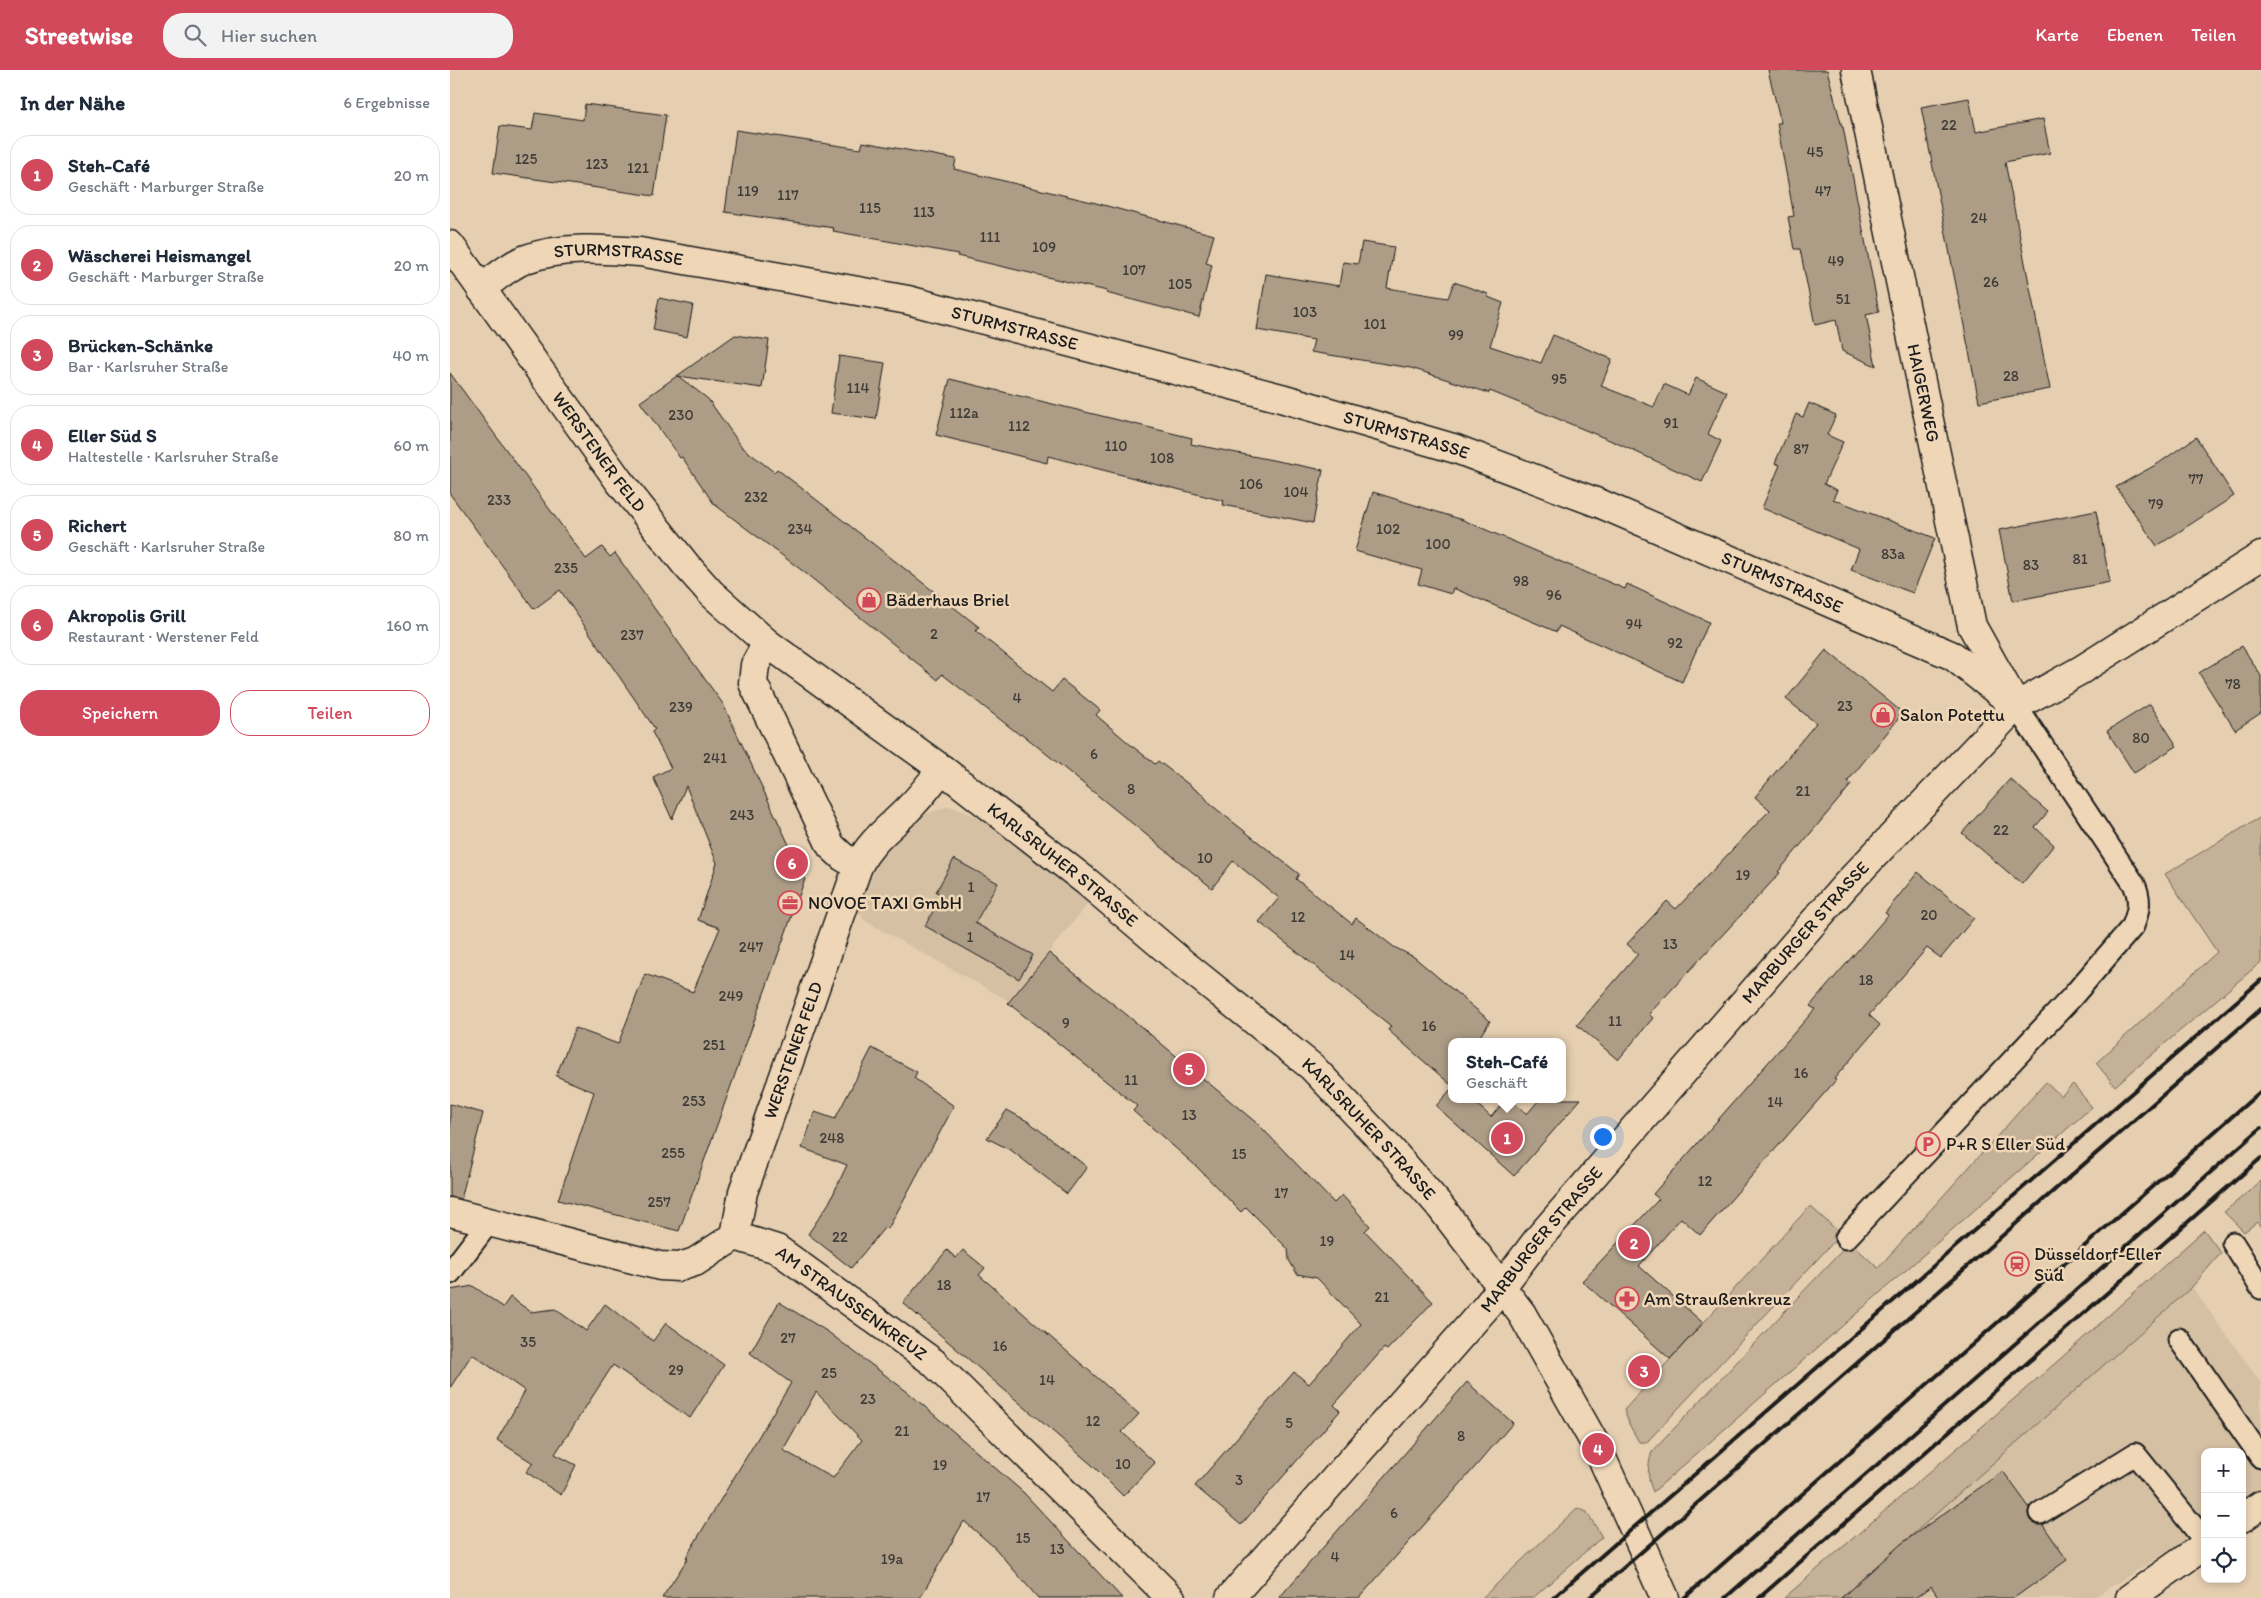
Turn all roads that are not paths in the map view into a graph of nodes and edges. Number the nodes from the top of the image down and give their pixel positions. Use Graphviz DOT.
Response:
graph roads {
  1 [pos="1856,70"];
  2 [pos="450,245"];
  3 [pos="481,289"];
  4 [pos="2261,556"];
  5 [pos="767,643"];
  6 [pos="2016,706"];
  7 [pos="942,769"];
  8 [pos="858,866"];
  9 [pos="450,1212"];
  10 [pos="490,1222"];
  11 [pos="735,1236"];
  12 [pos="1846,1238"];
  13 [pos="2233,1242"];
  14 [pos="450,1273"];
  15 [pos="1502,1285"];
  16 [pos="2261,1288"];
  17 [pos="2179,1339"];
  18 [pos="2261,1457"];
  19 [pos="2261,1505"];
  20 [pos="2040,1513"];
  21 [pos="2246,1515"];
  22 [pos="2203,1538"];
  23 [pos="2201,1547"];
  24 [pos="1171,1598"];
  25 [pos="1230,1598"];
  26 [pos="1665,1598"];
  27 [pos="2130,1598"];
  1 -- 6 [label="street, HAIGERWEG"];
  2 -- 3 [label="street, WERSTENER FELD"];
  3 -- 5 [label="street, WERSTENER FELD"];
  3 -- 6 [label="street, STURMSTRASSE"];
  4 -- 6 [label="street"];
  5 -- 7 [label="street, WERSTENER FELD"];
  5 -- 8 [label="street"];
  6 -- 12 [label="lane"];
  6 -- 15 [label="street, MARBURGER STRASSE"];
  7 -- 8 [label="street, WERSTENER FELD"];
  7 -- 15 [label="street, KARLSRUHER STRASSE"];
  8 -- 11 [label="street, WERSTENER FELD"];
  9 -- 10 [label="street"];
  10 -- 11 [label="street"];
  10 -- 14 [label="lane"];
  11 -- 24 [label="street, AM STRAUSSENKREUZ"];
  13 -- 16 [label="lane"];
  15 -- 25 [label="street, MARBURGER STRASSE"];
  15 -- 26 [label="street, KARLSRUHER STRASSE"];
  17 -- 18 [label="lane"];
  19 -- 21 [label="street"];
  20 -- 22 [label="lane"];
  23 -- 27 [label="street"];
}
